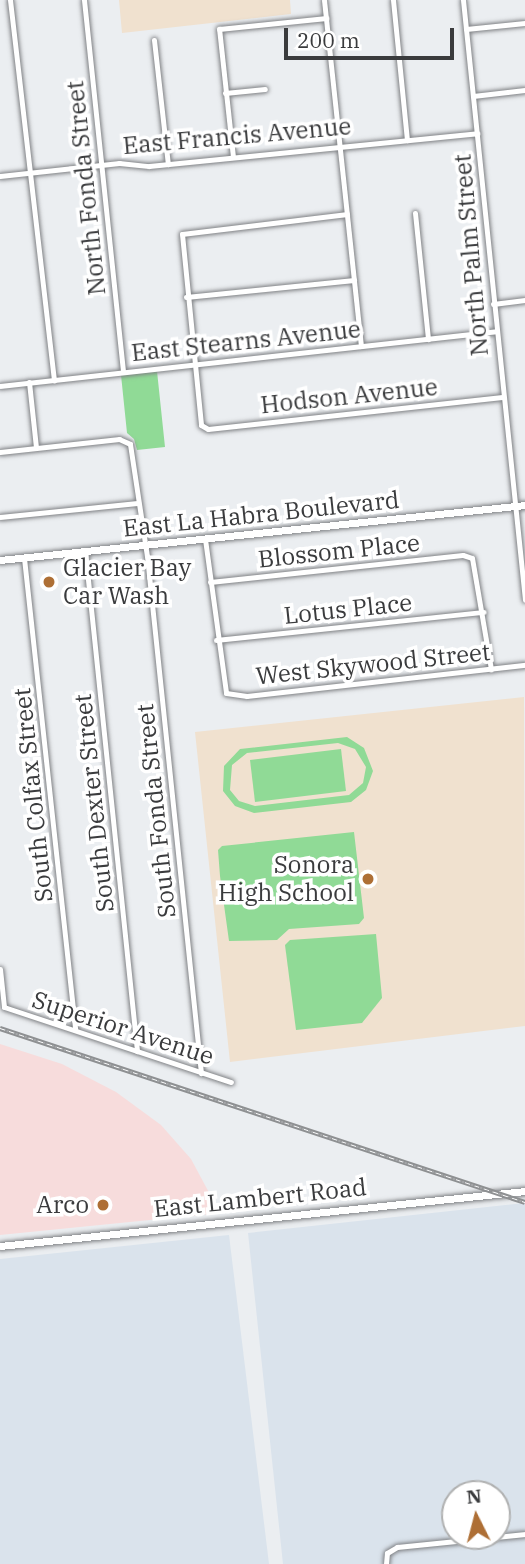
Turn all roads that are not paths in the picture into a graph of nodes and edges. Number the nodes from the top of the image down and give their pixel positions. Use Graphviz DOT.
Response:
graph roads {
  1 [pos="10,0"];
  2 [pos="84,0"];
  3 [pos="324,0"];
  4 [pos="393,0"];
  5 [pos="463,0"];
  6 [pos="326,18"];
  7 [pos="525,23"];
  8 [pos="466,29"];
  9 [pos="154,40"];
  10 [pos="265,89"];
  11 [pos="525,90"];
  12 [pos="225,93"];
  13 [pos="473,96"];
  14 [pos="477,133"];
  15 [pos="407,140"];
  16 [pos="339,146"];
  17 [pos="233,157"];
  18 [pos="168,164"];
  19 [pos="102,165"];
  20 [pos="32,173"];
  21 [pos="0,176"];
  22 [pos="415,213"];
  23 [pos="347,214"];
  24 [pos="354,280"];
  25 [pos="186,297"];
  26 [pos="525,300"];
  27 [pos="493,304"];
  28 [pos="496,331"];
  29 [pos="428,339"];
  30 [pos="360,346"];
  31 [pos="192,364"];
  32 [pos="123,372"];
  33 [pos="54,380"];
  34 [pos="29,382"];
  35 [pos="0,386"];
  36 [pos="502,397"];
  37 [pos="36,448"];
  38 [pos="0,452"];
  39 [pos="137,503"];
  40 [pos="525,505"];
  41 [pos="514,506"];
  42 [pos="0,517"];
  43 [pos="205,539"];
  44 [pos="144,546"];
  45 [pos="85,551"];
  46 [pos="24,558"];
  47 [pos="0,560"];
  48 [pos="210,582"];
  49 [pos="525,600"];
  50 [pos="484,612"];
  51 [pos="216,640"];
  52 [pos="525,666"];
  53 [pos="491,669"];
  54 [pos="0,969"];
  55 [pos="1,978"];
  56 [pos="75,1029"];
  57 [pos="137,1051"];
  58 [pos="201,1073"];
  59 [pos="231,1082"];
  60 [pos="525,1191"];
  61 [pos="0,1246"];
  62 [pos="525,1534"];
  63 [pos="386,1564"];
  1 -- 20 [label="street"];
  2 -- 19 [label="street, North Fonda Street"];
  3 -- 6 [label="street"];
  4 -- 15 [label="street"];
  5 -- 8 [label="street, North Palm Street"];
  6 -- 12 [label="street"];
  6 -- 16 [label="street"];
  7 -- 8 [label="street"];
  8 -- 13 [label="street, North Palm Street"];
  9 -- 18 [label="street"];
  10 -- 12 [label="street"];
  11 -- 13 [label="street"];
  12 -- 17 [label="street"];
  13 -- 14 [label="street, North Palm Street"];
  14 -- 15 [label="street, East Francis Avenue"];
  14 -- 27 [label="street, North Palm Street"];
  15 -- 16 [label="street, East Francis Avenue"];
  16 -- 17 [label="street, East Francis Avenue"];
  16 -- 23 [label="street"];
  17 -- 18 [label="street, East Francis Avenue"];
  18 -- 19 [label="street, East Francis Avenue"];
  19 -- 20 [label="street, East Francis Avenue"];
  19 -- 32 [label="street, North Fonda Street"];
  20 -- 21 [label="street, East Francis Avenue"];
  20 -- 33 [label="street"];
  22 -- 29 [label="street"];
  23 -- 24 [label="street"];
  23 -- 25 [label="street"];
  24 -- 25 [label="street"];
  24 -- 30 [label="street"];
  25 -- 31 [label="street"];
  26 -- 27 [label="street"];
  27 -- 28 [label="street, North Palm Street"];
  28 -- 29 [label="street, East Stearns Avenue"];
  28 -- 36 [label="street, North Palm Street"];
  29 -- 30 [label="street, East Stearns Avenue"];
  30 -- 31 [label="street, East Stearns Avenue"];
  31 -- 32 [label="street, East Stearns Avenue"];
  31 -- 36 [label="street, Hodson Avenue"];
  32 -- 33 [label="street, East Stearns Avenue"];
  33 -- 34 [label="street, East Stearns Avenue"];
  34 -- 35 [label="street, East Stearns Avenue"];
  34 -- 37 [label="street"];
  36 -- 41 [label="street, North Palm Street"];
  37 -- 38 [label="street"];
  37 -- 39 [label="street"];
  39 -- 42 [label="street"];
  39 -- 44 [label="street"];
  40 -- 41 [label="main road, East La Habra Boulevard"];
  41 -- 43 [label="main road, East La Habra Boulevard"];
  41 -- 49 [label="street, North Palm Street"];
  43 -- 44 [label="main road, East La Habra Boulevard"];
  43 -- 48 [label="street"];
  44 -- 45 [label="main road, East La Habra Boulevard"];
  44 -- 58 [label="street, South Fonda Street"];
  45 -- 46 [label="main road, East La Habra Boulevard"];
  45 -- 57 [label="street, South Dexter Street"];
  46 -- 47 [label="main road, East La Habra Boulevard"];
  46 -- 56 [label="street, South Colfax Street"];
  48 -- 50 [label="street, Blossom Place"];
  48 -- 51 [label="street"];
  50 -- 51 [label="street, Lotus Place"];
  50 -- 53 [label="street"];
  51 -- 53 [label="street, West Skywood Street"];
  52 -- 53 [label="street, West Skywood Street"];
  54 -- 55 [label="street"];
  55 -- 56 [label="street, Superior Avenue"];
  56 -- 57 [label="street, Superior Avenue"];
  57 -- 58 [label="street, Superior Avenue"];
  58 -- 59 [label="street, Superior Avenue"];
  60 -- 61 [label="main road, East Lambert Road"];
  62 -- 63 [label="street"];
}
